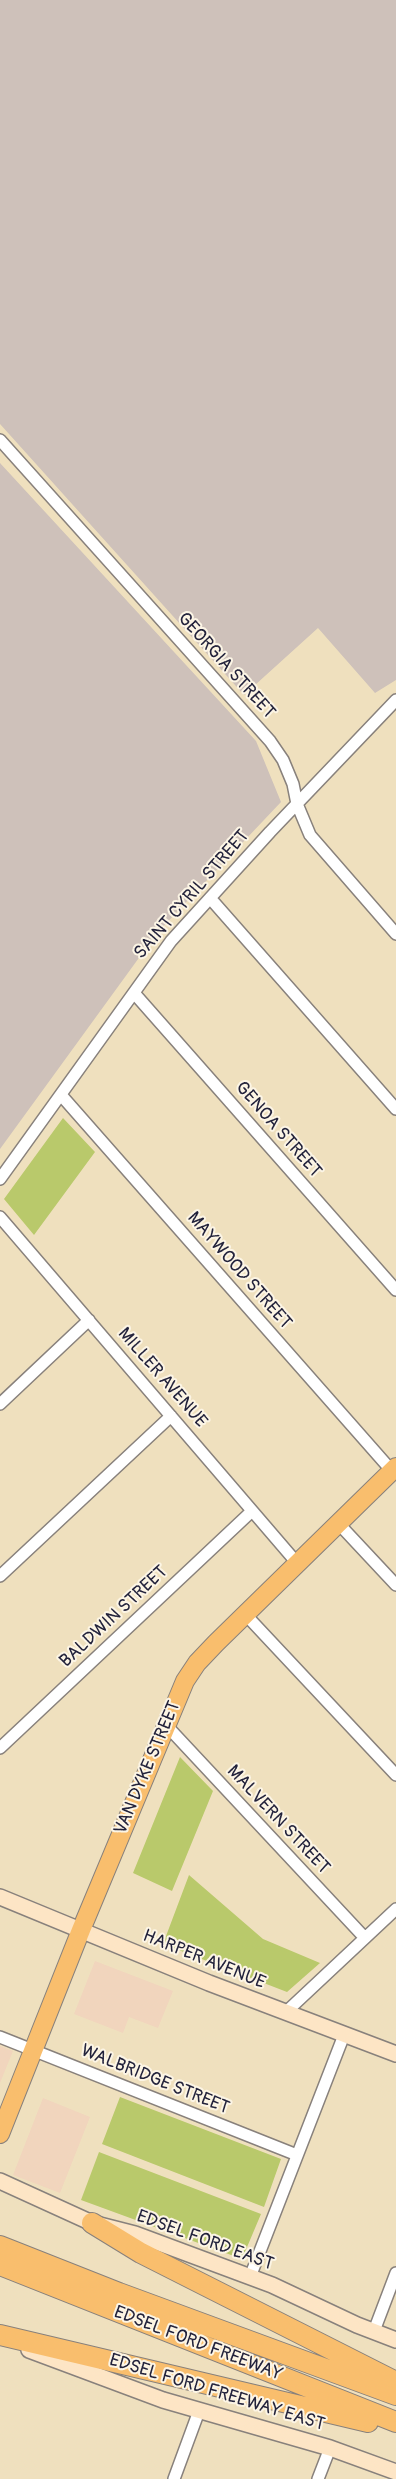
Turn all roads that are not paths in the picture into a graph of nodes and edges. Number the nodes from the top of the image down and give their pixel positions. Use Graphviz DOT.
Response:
graph roads {
  1 [pos="0,440"];
  2 [pos="396,700"];
  3 [pos="297,804"];
  4 [pos="210,898"];
  5 [pos="396,934"];
  6 [pos="134,993"];
  7 [pos="61,1095"];
  8 [pos="396,1109"];
  9 [pos="0,1179"];
  10 [pos="0,1217"];
  11 [pos="396,1290"];
  12 [pos="89,1320"];
  13 [pos="0,1404"];
  14 [pos="171,1416"];
  15 [pos="394,1469"];
  16 [pos="252,1511"];
  17 [pos="338,1523"];
  18 [pos="297,1563"];
  19 [pos="0,1576"];
  20 [pos="396,1585"];
  21 [pos="245,1614"];
  22 [pos="166,1725"];
  23 [pos="0,1748"];
  24 [pos="396,1775"];
  25 [pos="0,1897"];
  26 [pos="396,1909"];
  27 [pos="81,1930"];
  28 [pos="365,1938"];
  29 [pos="285,2013"];
  30 [pos="344,2035"];
  31 [pos="0,2037"];
  32 [pos="33,2050"];
  33 [pos="396,2054"];
  34 [pos="0,2134"];
  35 [pos="297,2155"];
  36 [pos="0,2181"];
  37 [pos="92,2223"];
  38 [pos="0,2246"];
  39 [pos="0,2265"];
  40 [pos="396,2273"];
  41 [pos="250,2277"];
  42 [pos="374,2332"];
  43 [pos="0,2337"];
  44 [pos="396,2340"];
  45 [pos="396,2382"];
  46 [pos="396,2395"];
  47 [pos="199,2411"];
  48 [pos="396,2422"];
  49 [pos="396,2428"];
  50 [pos="330,2448"];
  51 [pos="396,2472"];
  52 [pos="174,2479"];
  53 [pos="318,2479"];
  1 -- 3 [label="street, GEORGIA STREET"];
  2 -- 3 [label="street, SAINT CYRIL STREET"];
  3 -- 4 [label="street, SAINT CYRIL STREET"];
  3 -- 5 [label="street, GEORGIA STREET"];
  4 -- 6 [label="street, SAINT CYRIL STREET"];
  4 -- 8 [label="street"];
  6 -- 7 [label="street, SAINT CYRIL STREET"];
  6 -- 11 [label="street, GENOA STREET"];
  7 -- 9 [label="street, SAINT CYRIL STREET"];
  7 -- 15 [label="street, MAYWOOD STREET"];
  10 -- 12 [label="street, MILLER AVENUE"];
  12 -- 13 [label="street"];
  12 -- 14 [label="street, MILLER AVENUE"];
  14 -- 16 [label="street, MILLER AVENUE"];
  14 -- 19 [label="street"];
  15 -- 17 [label="main road, VAN DYKE STREET"];
  16 -- 18 [label="street, MILLER AVENUE"];
  16 -- 23 [label="street, BALDWIN STREET"];
  17 -- 18 [label="main road, VAN DYKE STREET"];
  17 -- 20 [label="street"];
  18 -- 21 [label="main road, VAN DYKE STREET"];
  21 -- 22 [label="main road, VAN DYKE STREET"];
  21 -- 24 [label="street"];
  22 -- 27 [label="main road, VAN DYKE STREET"];
  22 -- 28 [label="street, MALVERN STREET"];
  25 -- 27 [label="street, HARPER AVENUE"];
  26 -- 28 [label="street"];
  27 -- 29 [label="street, HARPER AVENUE"];
  27 -- 32 [label="main road, VAN DYKE STREET"];
  28 -- 29 [label="street"];
  29 -- 30 [label="street, HARPER AVENUE"];
  30 -- 33 [label="street, HARPER AVENUE"];
  30 -- 35 [label="street"];
  31 -- 32 [label="street, WALBRIDGE STREET"];
  32 -- 34 [label="main road, VAN DYKE STREET"];
  32 -- 35 [label="street, WALBRIDGE STREET"];
  35 -- 41 [label="street"];
  36 -- 37 [label="street, EDSEL FORD EAST"];
  37 -- 41 [label="street, EDSEL FORD EAST"];
  37 -- 45 [label="highway"];
  38 -- 46 [label="highway, EDSEL FORD FREEWAY"];
  39 -- 48 [label="highway, EDSEL FORD FREEWAY"];
  40 -- 42 [label="street"];
  41 -- 42 [label="street, EDSEL FORD EAST"];
  42 -- 44 [label="street, EDSEL FORD EAST"];
  43 -- 47 [label="street, EDSEL FORD FREEWAY EAST"];
  43 -- 49 [label="highway"];
  47 -- 50 [label="street, EDSEL FORD FREEWAY EAST"];
  47 -- 52 [label="street"];
  50 -- 51 [label="street, EDSEL FORD FREEWAY EAST"];
  50 -- 53 [label="street"];
}
